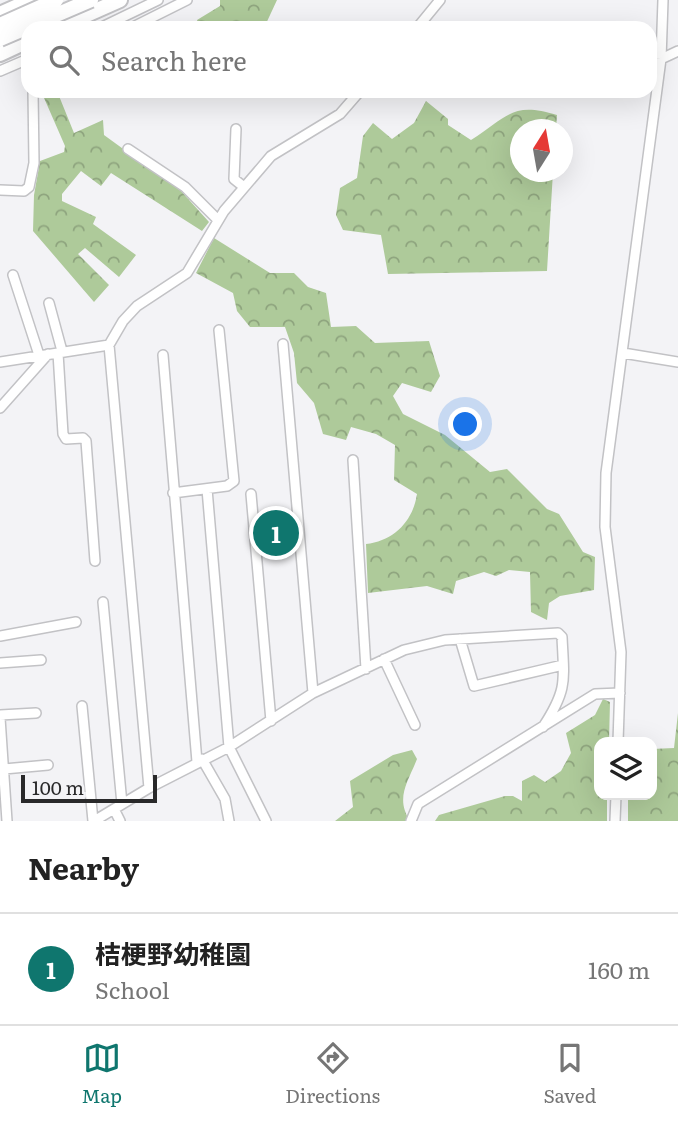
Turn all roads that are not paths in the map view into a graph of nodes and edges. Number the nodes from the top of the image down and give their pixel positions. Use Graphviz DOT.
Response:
graph roads {
  1 [pos="31,0"];
  2 [pos="56,0"];
  3 [pos="91,0"];
  4 [pos="120,0"];
  5 [pos="160,0"];
  6 [pos="187,0"];
  7 [pos="440,0"];
  8 [pos="663,0"];
  9 [pos="3,6"];
  10 [pos="167,10"];
  11 [pos="42,21"];
  12 [pos="73,21"];
  13 [pos="115,21"];
  14 [pos="145,21"];
  15 [pos="423,21"];
  16 [pos="0,25"];
  17 [pos="21,30"];
  18 [pos="0,39"];
  19 [pos="21,48"];
  20 [pos="678,51"];
  21 [pos="0,54"];
  22 [pos="661,59"];
  23 [pos="21,62"];
  24 [pos="0,71"];
  25 [pos="657,90"];
  26 [pos="33,98"];
  27 [pos="354,98"];
  28 [pos="656,98"];
  29 [pos="236,129"];
  30 [pos="128,149"];
  31 [pos="244,187"];
  32 [pos="0,190"];
  33 [pos="218,220"];
  34 [pos="13,275"];
  35 [pos="49,303"];
  36 [pos="219,330"];
  37 [pos="284,344"];
  38 [pos="109,345"];
  39 [pos="52,353"];
  40 [pos="623,354"];
  41 [pos="163,355"];
  42 [pos="0,362"];
  43 [pos="678,362"];
  44 [pos="0,408"];
  45 [pos="353,460"];
  46 [pos="207,489"];
  47 [pos="173,493"];
  48 [pos="251,494"];
  49 [pos="95,561"];
  50 [pos="103,602"];
  51 [pos="76,622"];
  52 [pos="0,636"];
  53 [pos="460,639"];
  54 [pos="384,659"];
  55 [pos="41,660"];
  56 [pos="0,663"];
  57 [pos="563,665"];
  58 [pos="366,669"];
  59 [pos="313,693"];
  60 [pos="620,693"];
  61 [pos="82,706"];
  62 [pos="36,713"];
  63 [pos="0,717"];
  64 [pos="271,721"];
  65 [pos="415,724"];
  66 [pos="543,727"];
  67 [pos="618,737"];
  68 [pos="229,747"];
  69 [pos="199,761"];
  70 [pos="48,765"];
  71 [pos="4,769"];
  72 [pos="149,788"];
  73 [pos="616,800"];
  74 [pos="118,806"];
  75 [pos="7,821"];
  76 [pos="94,821"];
  77 [pos="120,821"];
  78 [pos="229,821"];
  79 [pos="266,821"];
  80 [pos="411,821"];
  81 [pos="615,821"];
  1 -- 9 [label="main road"];
  2 -- 16 [label="main road, bridge"];
  3 -- 11 [label="main road, bridge"];
  4 -- 12 [label="main road"];
  5 -- 10 [label="street"];
  5 -- 13 [label="street"];
  6 -- 10 [label="street"];
  7 -- 15 [label="street"];
  8 -- 22 [label="street"];
  10 -- 14 [label="street"];
  17 -- 18 [label="main road, bridge"];
  19 -- 21 [label="main road"];
  20 -- 22 [label="street"];
  22 -- 25 [label="street"];
  23 -- 24 [label="street"];
  26 -- 32 [label="street"];
  27 -- 31 [label="street"];
  28 -- 40 [label="street"];
  29 -- 31 [label="street"];
  30 -- 33 [label="street"];
  31 -- 33 [label="street"];
  33 -- 38 [label="street"];
  34 -- 39 [label="street"];
  35 -- 39 [label="street"];
  36 -- 46 [label="street"];
  37 -- 59 [label="street"];
  38 -- 39 [label="street"];
  38 -- 72 [label="street"];
  39 -- 42 [label="street"];
  39 -- 44 [label="street"];
  39 -- 49 [label="street"];
  40 -- 43 [label="street"];
  40 -- 60 [label="street"];
  41 -- 47 [label="street"];
  45 -- 58 [label="street"];
  46 -- 47 [label="street"];
  46 -- 68 [label="street"];
  47 -- 69 [label="street"];
  48 -- 64 [label="street"];
  50 -- 74 [label="street"];
  51 -- 52 [label="street"];
  53 -- 54 [label="street"];
  53 -- 57 [label="street"];
  53 -- 57 [label="street"];
  54 -- 58 [label="street"];
  54 -- 65 [label="street"];
  55 -- 56 [label="street"];
  57 -- 66 [label="street"];
  58 -- 59 [label="street"];
  59 -- 64 [label="street"];
  60 -- 66 [label="street"];
  60 -- 67 [label="street"];
  61 -- 76 [label="street"];
  62 -- 63 [label="street"];
  63 -- 71 [label="street"];
  64 -- 68 [label="street"];
  66 -- 80 [label="street"];
  68 -- 69 [label="street"];
  68 -- 79 [label="street"];
  69 -- 72 [label="street"];
  69 -- 78 [label="street"];
  70 -- 71 [label="street"];
  71 -- 75 [label="street"];
  72 -- 74 [label="street"];
  73 -- 81 [label="street"];
  74 -- 76 [label="street"];
  74 -- 77 [label="street"];
}
